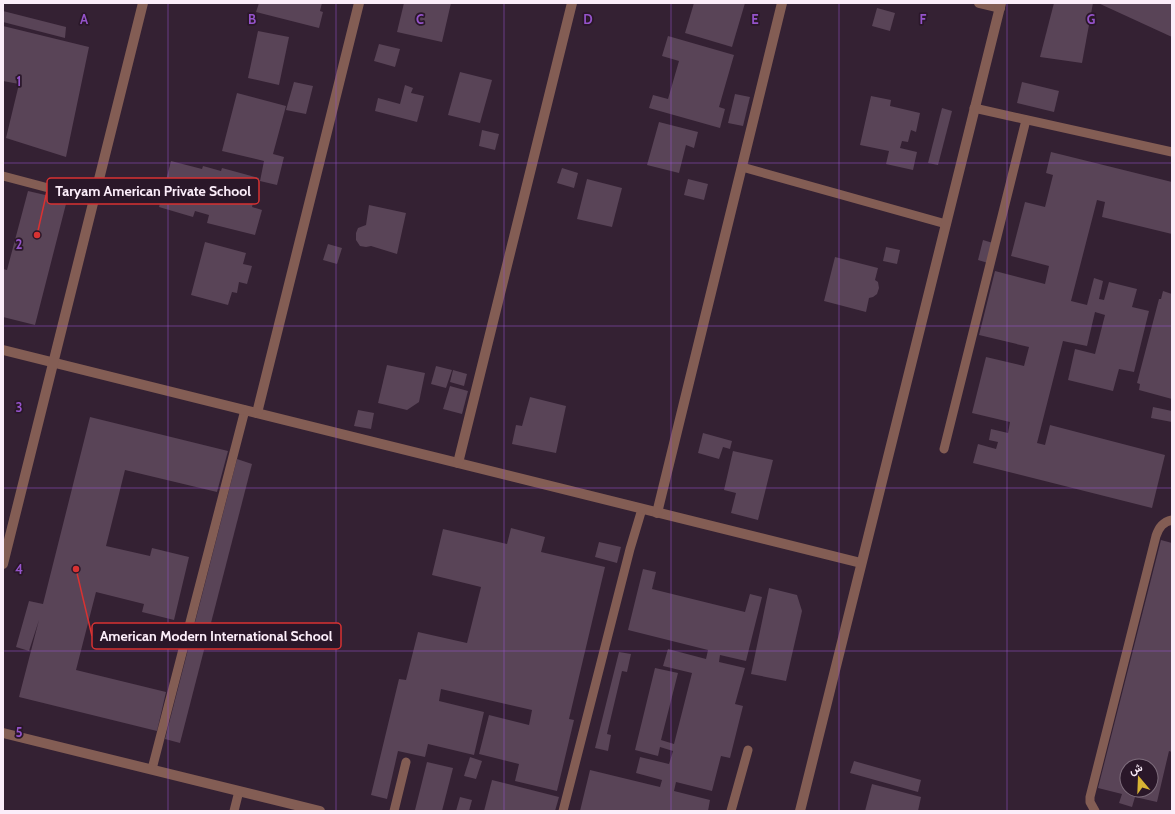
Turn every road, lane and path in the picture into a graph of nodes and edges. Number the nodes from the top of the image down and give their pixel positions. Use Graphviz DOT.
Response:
graph roads {
  1 [pos="143,3"];
  2 [pos="359,3"];
  3 [pos="572,3"];
  4 [pos="782,3"];
  5 [pos="979,3"];
  6 [pos="1000,6"];
  7 [pos="974,108"];
  8 [pos="1026,120"];
  9 [pos="1172,152"];
  10 [pos="742,167"];
  11 [pos="3,176"];
  12 [pos="94,200"];
  13 [pos="946,224"];
  14 [pos="3,350"];
  15 [pos="53,363"];
  16 [pos="245,410"];
  17 [pos="258,413"];
  18 [pos="944,449"];
  19 [pos="458,463"];
  20 [pos="642,509"];
  21 [pos="657,513"];
  22 [pos="1172,520"];
  23 [pos="862,563"];
  24 [pos="3,564"];
  25 [pos="3,733"];
  26 [pos="748,750"];
  27 [pos="406,762"];
  28 [pos="152,769"];
  29 [pos="239,791"];
  30 [pos="234,811"];
  31 [pos="320,811"];
  32 [pos="394,811"];
  33 [pos="563,811"];
  34 [pos="731,811"];
  35 [pos="800,811"];
  36 [pos="1095,811"];
  1 -- 12 [label="street"];
  2 -- 17 [label="street"];
  3 -- 19 [label="street"];
  4 -- 10 [label="street"];
  5 -- 6 [label="street"];
  6 -- 7 [label="street"];
  7 -- 8 [label="lane"];
  7 -- 13 [label="street"];
  8 -- 9 [label="lane"];
  8 -- 18 [label="lane"];
  10 -- 13 [label="lane"];
  10 -- 21 [label="street"];
  11 -- 12 [label="lane"];
  12 -- 15 [label="street"];
  13 -- 23 [label="street"];
  14 -- 15 [label="street"];
  15 -- 16 [label="street"];
  15 -- 24 [label="street"];
  16 -- 17 [label="street"];
  16 -- 28 [label="lane"];
  17 -- 19 [label="street"];
  19 -- 20 [label="street"];
  20 -- 21 [label="street"];
  20 -- 33 [label="lane"];
  21 -- 23 [label="street"];
  22 -- 36 [label="lane"];
  23 -- 35 [label="street"];
  25 -- 28 [label="street"];
  26 -- 34 [label="lane"];
  27 -- 32 [label="lane"];
  28 -- 29 [label="street"];
  29 -- 30 [label="lane"];
  29 -- 31 [label="street"];
}
